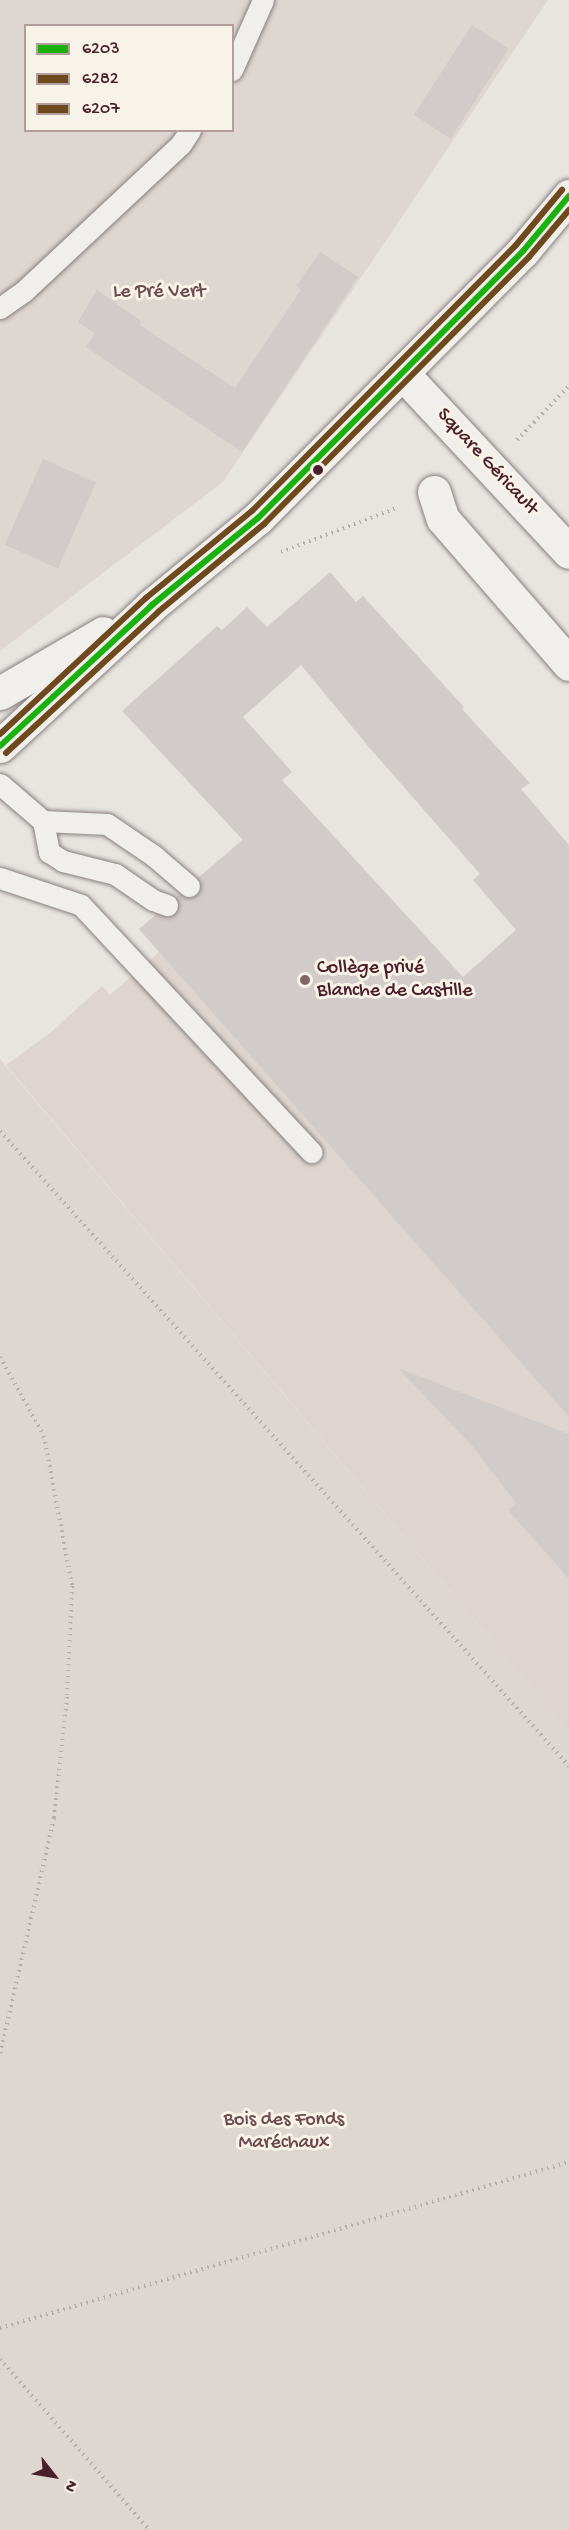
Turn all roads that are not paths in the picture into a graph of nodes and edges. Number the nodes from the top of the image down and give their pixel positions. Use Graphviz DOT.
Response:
graph roads {
  1 [pos="263,0"];
  2 [pos="234,66"];
  3 [pos="189,132"];
  4 [pos="569,196"];
  5 [pos="0,308"];
  6 [pos="403,374"];
  7 [pos="434,492"];
  8 [pos="569,552"];
  9 [pos="152,605"];
  10 [pos="569,664"];
  11 [pos="0,693"];
  12 [pos="0,746"];
  13 [pos="0,784"];
  14 [pos="42,821"];
  15 [pos="0,878"];
  16 [pos="189,886"];
  17 [pos="167,905"];
  18 [pos="311,1152"];
  1 -- 2 [label="lane"];
  3 -- 5 [label="lane"];
  4 -- 6 [label="street"];
  6 -- 8 [label="street, Square Géricault"];
  6 -- 9 [label="street"];
  7 -- 10 [label="street"];
  9 -- 11 [label="street"];
  9 -- 12 [label="street"];
  13 -- 14 [label="lane"];
  14 -- 16 [label="lane"];
  14 -- 17 [label="lane"];
  15 -- 18 [label="lane"];
}
